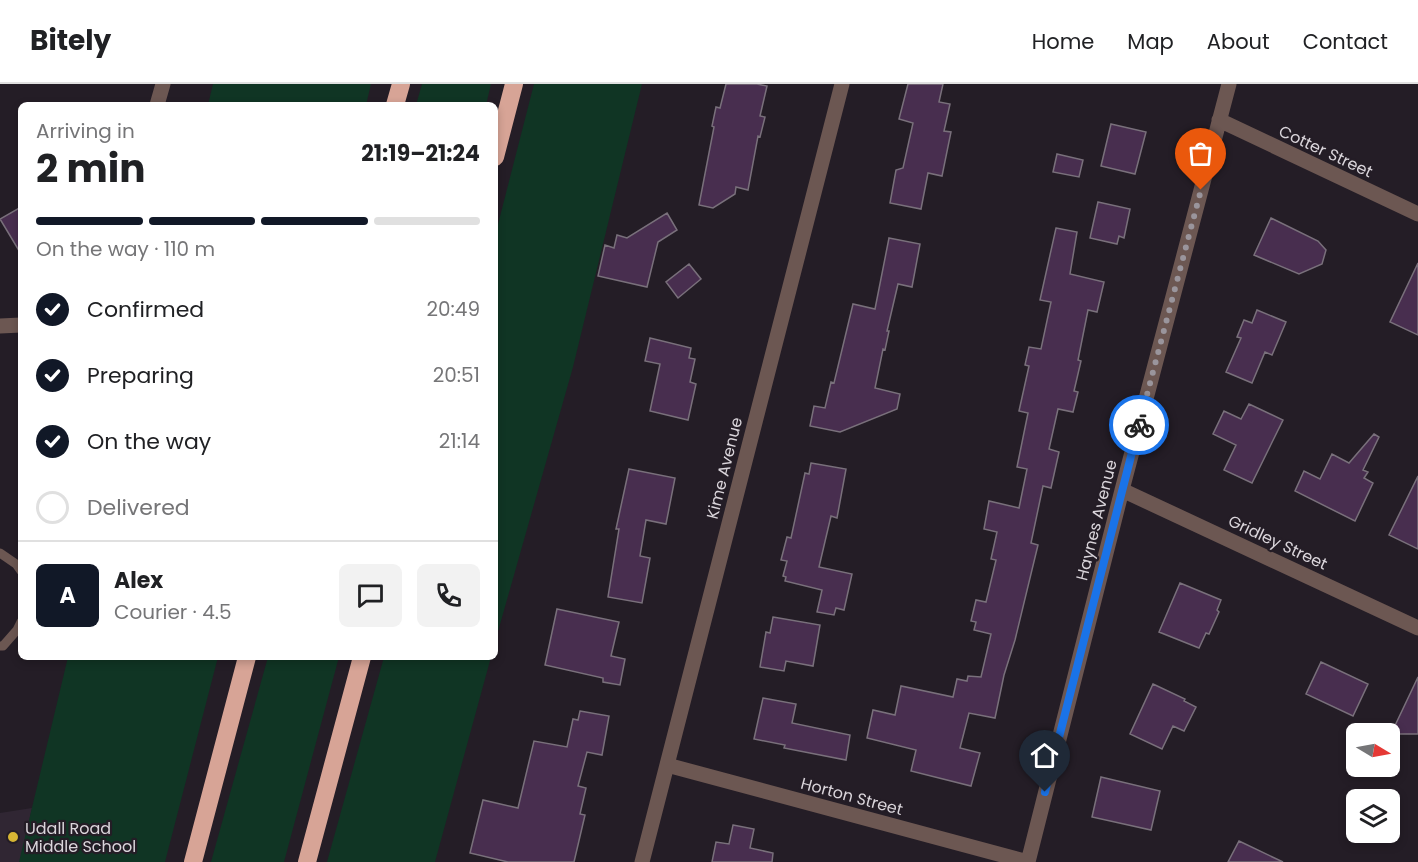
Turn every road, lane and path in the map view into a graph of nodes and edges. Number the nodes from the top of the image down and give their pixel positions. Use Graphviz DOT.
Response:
graph roads {
  1 [pos="163,84"];
  2 [pos="401,84"];
  3 [pos="514,84"];
  4 [pos="842,84"];
  5 [pos="1229,84"];
  6 [pos="159,102"];
  7 [pos="396,102"];
  8 [pos="1219,120"];
  9 [pos="498,145"];
  10 [pos="1418,214"];
  11 [pos="18,324"];
  12 [pos="0,326"];
  13 [pos="1122,490"];
  14 [pos="0,553"];
  15 [pos="18,567"];
  16 [pos="1418,627"];
  17 [pos="18,628"];
  18 [pos="0,646"];
  19 [pos="246,660"];
  20 [pos="361,660"];
  21 [pos="666,765"];
  22 [pos="193,862"];
  23 [pos="307,862"];
  24 [pos="642,862"];
  25 [pos="1028,862"];
  1 -- 6 [label="street"];
  2 -- 7 [label="highway"];
  3 -- 9 [label="highway"];
  4 -- 21 [label="street, Kime Avenue"];
  5 -- 8 [label="street, Haynes Avenue"];
  8 -- 10 [label="street, Cotter Street"];
  8 -- 13 [label="street, Haynes Avenue"];
  11 -- 12 [label="street"];
  13 -- 16 [label="street, Gridley Street"];
  13 -- 25 [label="street, Haynes Avenue"];
  14 -- 15 [label="lane"];
  17 -- 18 [label="lane"];
  19 -- 22 [label="highway"];
  20 -- 23 [label="highway"];
  21 -- 24 [label="street, Kime Avenue"];
  21 -- 25 [label="street, Horton Street"];
}
